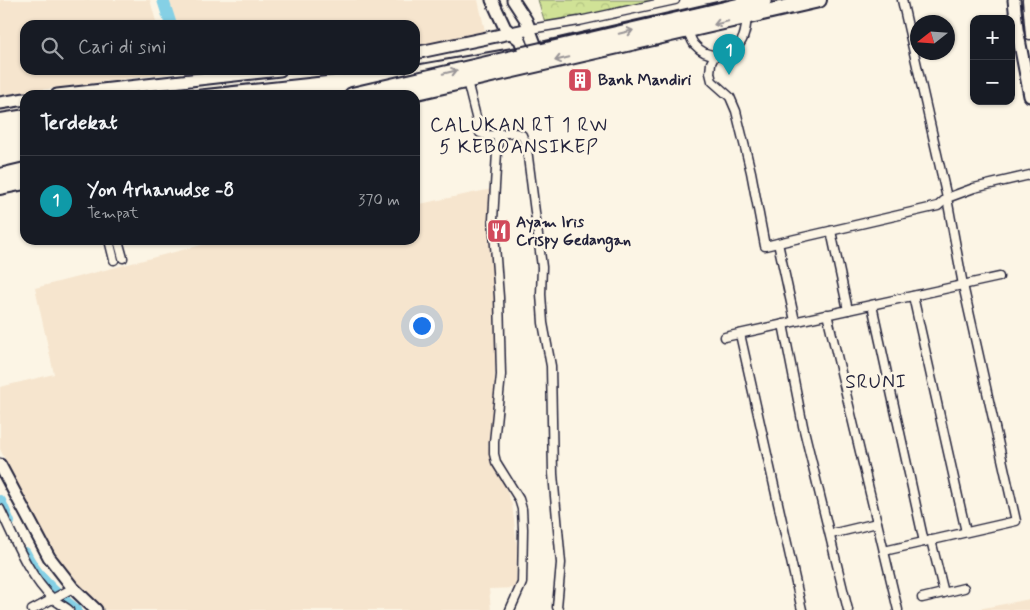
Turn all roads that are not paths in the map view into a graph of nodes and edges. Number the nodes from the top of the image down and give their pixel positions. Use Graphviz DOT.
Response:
graph roads {
  1 [pos="492,0"];
  2 [pos="513,0"];
  3 [pos="675,0"];
  4 [pos="764,0"];
  5 [pos="820,0"];
  6 [pos="902,0"];
  7 [pos="1014,0"];
  8 [pos="1027,0"];
  9 [pos="1023,15"];
  10 [pos="747,17"];
  11 [pos="530,29"];
  12 [pos="688,30"];
  13 [pos="510,32"];
  14 [pos="1030,35"];
  15 [pos="420,52"];
  16 [pos="715,55"];
  17 [pos="534,59"];
  18 [pos="235,75"];
  19 [pos="467,81"];
  20 [pos="102,90"];
  21 [pos="377,90"];
  22 [pos="420,91"];
  23 [pos="1030,96"];
  24 [pos="20,100"];
  25 [pos="0,103"];
  26 [pos="498,135"];
  27 [pos="20,171"];
  28 [pos="1030,175"];
  29 [pos="0,176"];
  30 [pos="20,183"];
  31 [pos="0,187"];
  32 [pos="947,198"];
  33 [pos="831,231"];
  34 [pos="778,244"];
  35 [pos="110,245"];
  36 [pos="119,245"];
  37 [pos="123,258"];
  38 [pos="114,260"];
  39 [pos="999,277"];
  40 [pos="963,285"];
  41 [pos="913,296"];
  42 [pos="872,305"];
  43 [pos="848,310"];
  44 [pos="828,314"];
  45 [pos="795,321"];
  46 [pos="783,324"];
  47 [pos="740,334"];
  48 [pos="726,337"];
  49 [pos="0,465"];
  50 [pos="0,509"];
  51 [pos="877,523"];
  52 [pos="966,532"];
  53 [pos="831,534"];
  54 [pos="928,541"];
  55 [pos="884,551"];
  56 [pos="964,588"];
  57 [pos="71,589"];
  58 [pos="944,593"];
  59 [pos="55,598"];
  60 [pos="922,598"];
  61 [pos="32,610"];
  62 [pos="69,610"];
  63 [pos="96,610"];
  64 [pos="510,610"];
  65 [pos="559,610"];
  66 [pos="802,610"];
  67 [pos="848,610"];
  68 [pos="898,610"];
  1 -- 13 [label="street"];
  2 -- 11 [label="street"];
  3 -- 11 [label="street"];
  17 -- 4 [label="highway, one-way"];
  5 -- 10 [label="highway"];
  6 -- 32 [label="street"];
  7 -- 9 [label="street"];
  8 -- 9 [label="street"];
  9 -- 14 [label="street"];
  9 -- 23 [label="street"];
  10 -- 12 [label="highway, one-way"];
  10 -- 16 [label="street"];
  11 -- 13 [label="street"];
  11 -- 17 [label="street"];
  12 -- 16 [label="street"];
  12 -- 17 [label="highway, one-way"];
  13 -- 15 [label="street"];
  13 -- 17 [label="street"];
  16 -- 34 [label="street"];
  17 -- 19 [label="highway"];
  21 -- 17 [label="highway, one-way"];
  18 -- 20 [label="street"];
  19 -- 22 [label="highway"];
  19 -- 26 [label="street"];
  24 -- 25 [label="street"];
  26 -- 64 [label="street"];
  26 -- 65 [label="street"];
  27 -- 29 [label="highway"];
  28 -- 32 [label="street"];
  30 -- 31 [label="highway"];
  32 -- 33 [label="street"];
  32 -- 40 [label="street"];
  33 -- 34 [label="street"];
  33 -- 43 [label="street"];
  34 -- 45 [label="street"];
  35 -- 38 [label="street"];
  36 -- 37 [label="street"];
  39 -- 40 [label="street"];
  40 -- 41 [label="street"];
  40 -- 52 [label="street"];
  41 -- 42 [label="street"];
  41 -- 52 [label="street"];
  42 -- 43 [label="street"];
  42 -- 54 [label="street"];
  43 -- 44 [label="street"];
  44 -- 45 [label="street"];
  44 -- 51 [label="street"];
  45 -- 46 [label="street"];
  46 -- 47 [label="street"];
  46 -- 53 [label="street"];
  47 -- 48 [label="street"];
  47 -- 66 [label="street"];
  49 -- 57 [label="street"];
  50 -- 59 [label="street"];
  51 -- 53 [label="street"];
  51 -- 55 [label="street"];
  52 -- 54 [label="street"];
  53 -- 67 [label="street"];
  54 -- 55 [label="street"];
  54 -- 58 [label="street"];
  55 -- 68 [label="street"];
  56 -- 58 [label="street"];
  57 -- 59 [label="street"];
  57 -- 63 [label="street"];
  58 -- 60 [label="street"];
  59 -- 61 [label="street"];
  59 -- 62 [label="street"];
}
